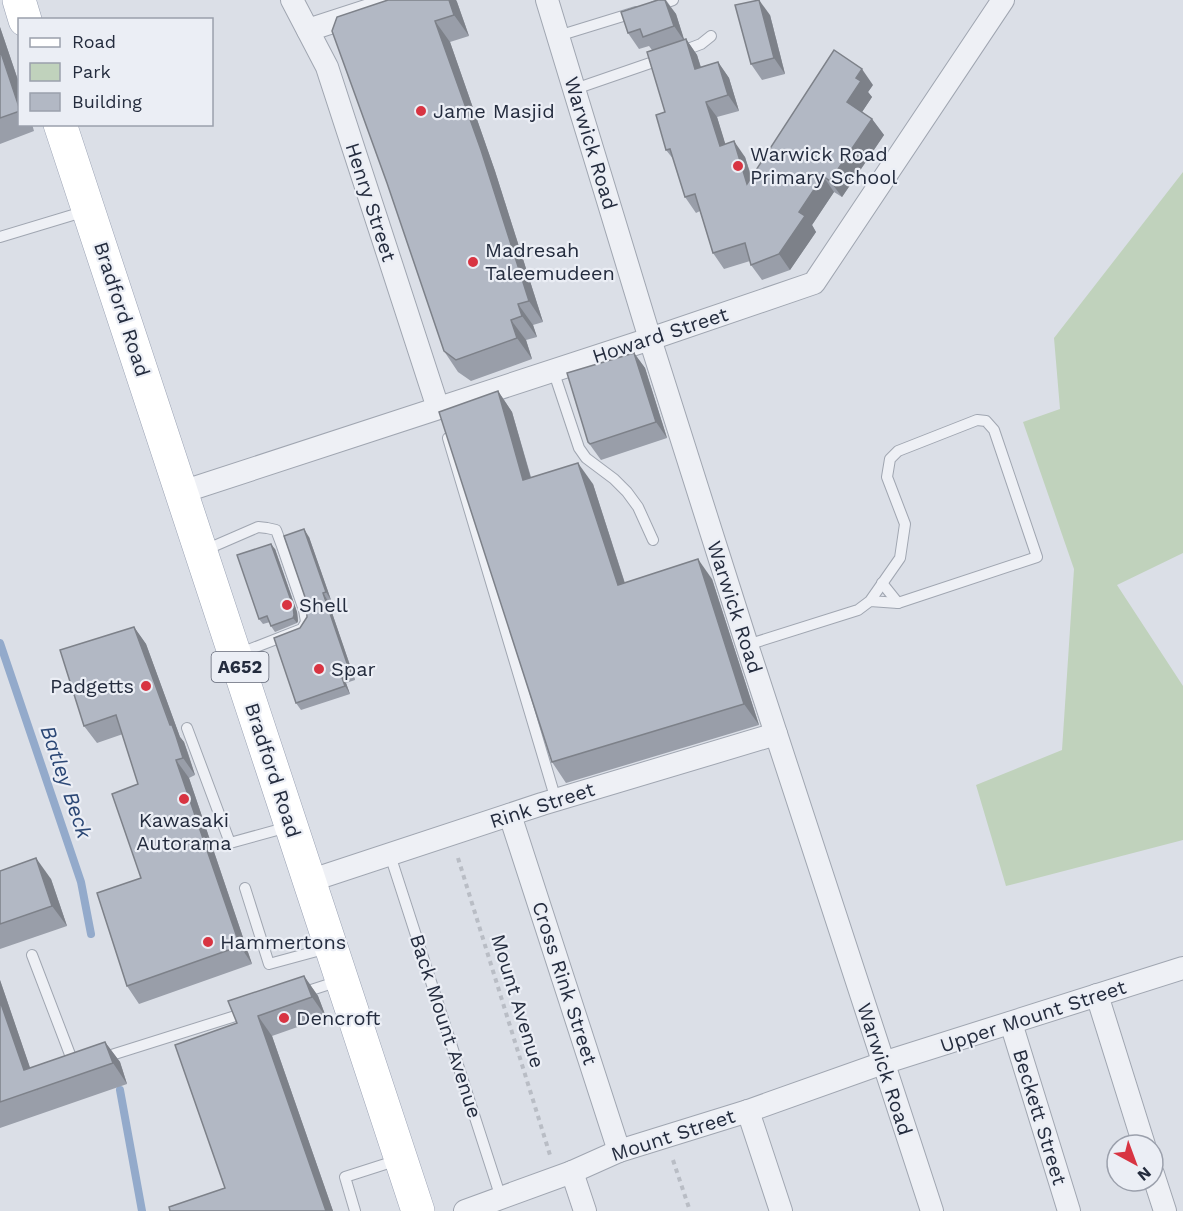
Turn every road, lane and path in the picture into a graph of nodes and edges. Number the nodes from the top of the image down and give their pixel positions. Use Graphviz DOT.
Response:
graph roads {
  1 [pos="19,0"];
  2 [pos="292,0"];
  3 [pos="400,0"];
  4 [pos="548,0"];
  5 [pos="673,0"];
  6 [pos="1003,0"];
  7 [pos="25,18"];
  8 [pos="308,30"];
  9 [pos="558,36"];
  10 [pos="711,36"];
  11 [pos="574,89"];
  12 [pos="61,126"];
  13 [pos="89,210"];
  14 [pos="0,237"];
  15 [pos="650,339"];
  16 [pos="553,370"];
  17 [pos="440,413"];
  18 [pos="445,430"];
  19 [pos="182,492"];
  20 [pos="653,540"];
  21 [pos="202,551"];
  22 [pos="882,583"];
  23 [pos="870,601"];
  24 [pos="898,603"];
  25 [pos="747,645"];
  26 [pos="236,655"];
  27 [pos="187,728"];
  28 [pos="776,734"];
  29 [pos="556,800"];
  30 [pos="510,815"];
  31 [pos="291,826"];
  32 [pos="451,835"];
  33 [pos="390,855"];
  34 [pos="309,881"];
  35 [pos="245,888"];
  36 [pos="331,947"];
  37 [pos="32,955"];
  38 [pos="1183,968"];
  39 [pos="342,980"];
  40 [pos="1097,995"];
  41 [pos="286,999"];
  42 [pos="253,1010"];
  43 [pos="1011,1023"];
  44 [pos="883,1063"];
  45 [pos="748,1110"];
  46 [pos="1140,1133"];
  47 [pos="665,1136"];
  48 [pos="619,1150"];
  49 [pos="401,1159"];
  50 [pos="565,1174"];
  51 [pos="1159,1193"];
  52 [pos="501,1198"];
  53 [pos="355,1211"];
  54 [pos="418,1211"];
  55 [pos="465,1211"];
  56 [pos="585,1211"];
  57 [pos="690,1211"];
  58 [pos="781,1211"];
  59 [pos="932,1211"];
  60 [pos="1070,1211"];
  61 [pos="1165,1211"];
  1 -- 7 [label="main road"];
  2 -- 8 [label="street, Henry Street"];
  3 -- 8 [label="street"];
  4 -- 9 [label="street, Warwick Road"];
  5 -- 9 [label="lane"];
  6 -- 15 [label="street, Howard Street"];
  8 -- 17 [label="street, Henry Street"];
  9 -- 11 [label="street, Warwick Road"];
  10 -- 11 [label="lane"];
  11 -- 15 [label="street, Warwick Road"];
  12 -- 13 [label="main road, Bradford Road / A652"];
  13 -- 14 [label="lane"];
  13 -- 19 [label="main road, Bradford Road / A652"];
  15 -- 16 [label="street, Howard Street"];
  15 -- 25 [label="street, Warwick Road"];
  16 -- 17 [label="street, Howard Street"];
  16 -- 20 [label="lane"];
  17 -- 19 [label="street, Howard Street"];
  18 -- 29 [label="lane"];
  19 -- 21 [label="main road, Bradford Road / A652"];
  21 -- 26 [label="main road, Bradford Road / A652"];
  21 -- 26 [label="lane"];
  22 -- 23 [label="lane"];
  22 -- 24 [label="lane"];
  22 -- 24 [label="lane"];
  23 -- 24 [label="lane"];
  23 -- 25 [label="lane"];
  25 -- 28 [label="street, Warwick Road"];
  26 -- 31 [label="main road, Bradford Road / A652"];
  27 -- 31 [label="lane"];
  28 -- 29 [label="street, Rink Street"];
  28 -- 44 [label="street, Warwick Road"];
  29 -- 30 [label="street, Rink Street"];
  30 -- 32 [label="street, Rink Street"];
  30 -- 48 [label="street, Cross Rink Street"];
  31 -- 34 [label="main road, Bradford Road / A652"];
  32 -- 33 [label="street, Rink Street"];
  32 -- 50 [label="path, Mount Avenue"];
  33 -- 34 [label="street, Rink Street"];
  33 -- 52 [label="lane, Back Mount Avenue"];
  34 -- 36 [label="main road, Bradford Road / A652"];
  35 -- 36 [label="lane"];
  36 -- 39 [label="main road, Bradford Road / A652"];
  37 -- 42 [label="lane"];
  38 -- 40 [label="street, Upper Mount Street"];
  39 -- 41 [label="lane"];
  39 -- 49 [label="main road, Bradford Road / A652"];
  40 -- 43 [label="street, Upper Mount Street"];
  40 -- 46 [label="street"];
  43 -- 44 [label="street, Upper Mount Street"];
  43 -- 60 [label="street, Beckett Street"];
  44 -- 45 [label="street, Mount Street"];
  44 -- 59 [label="street, Warwick Road"];
  45 -- 47 [label="street, Mount Street"];
  45 -- 58 [label="street"];
  47 -- 48 [label="street, Mount Street"];
  47 -- 57 [label="path"];
  48 -- 50 [label="street, Mount Street"];
  49 -- 53 [label="lane"];
  49 -- 54 [label="main road, Bradford Road / A652"];
  50 -- 52 [label="street, Mount Street"];
  50 -- 56 [label="street"];
  51 -- 61 [label="street"];
  52 -- 55 [label="street, Mount Street"];
}
